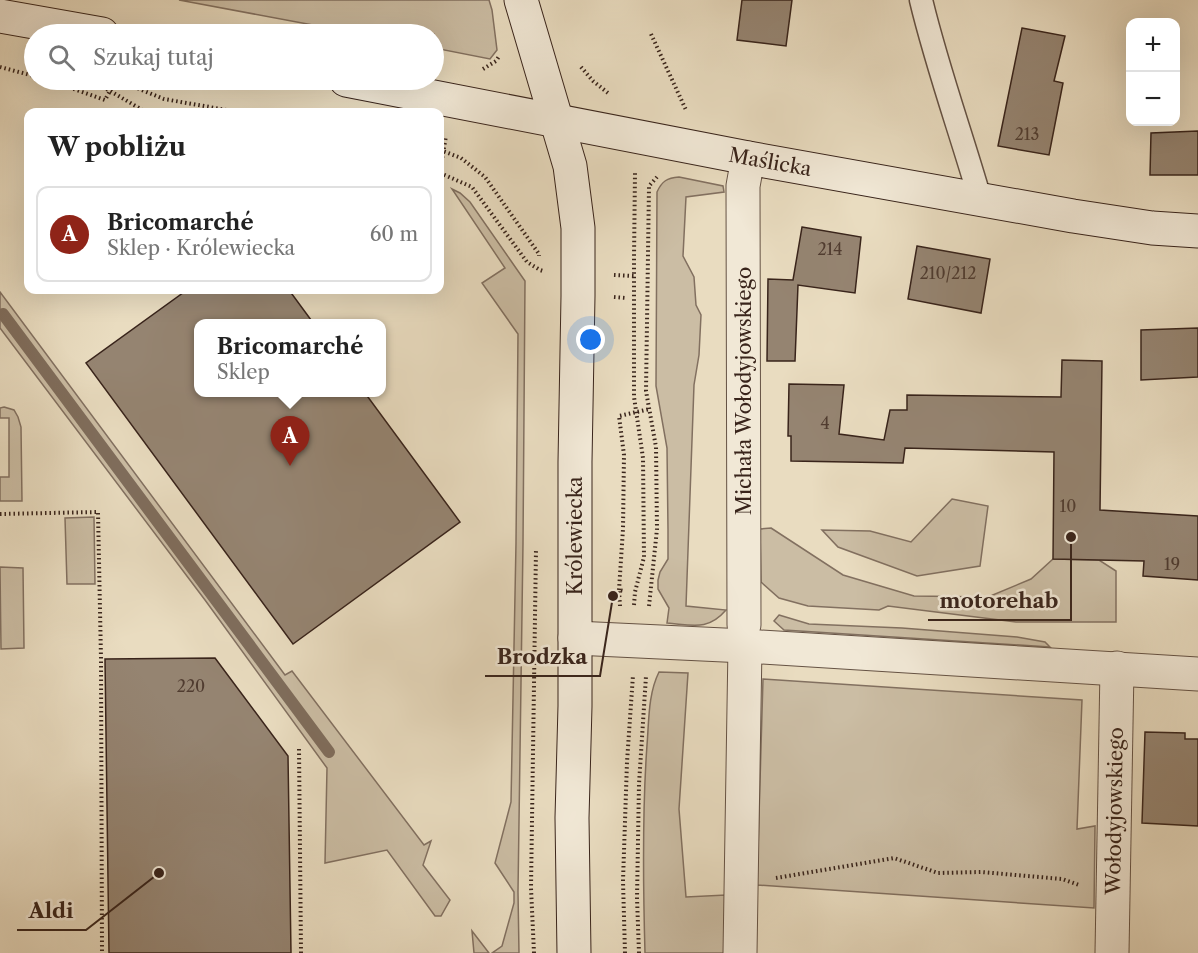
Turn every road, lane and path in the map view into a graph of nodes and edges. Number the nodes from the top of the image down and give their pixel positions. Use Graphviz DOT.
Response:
graph roads {
  1 [pos="521,0"];
  2 [pos="921,0"];
  3 [pos="0,16"];
  4 [pos="45,24"];
  5 [pos="651,34"];
  6 [pos="501,54"];
  7 [pos="578,64"];
  8 [pos="0,67"];
  9 [pos="482,69"];
  10 [pos="24,73"];
  11 [pos="78,90"];
  12 [pos="141,90"];
  13 [pos="398,90"];
  14 [pos="110,91"];
  15 [pos="614,98"];
  16 [pos="139,108"];
  17 [pos="215,108"];
  18 [pos="689,115"];
  19 [pos="558,120"];
  20 [pos="447,127"];
  21 [pos="444,138"];
  22 [pos="444,151"];
  23 [pos="748,158"];
  24 [pos="444,174"];
  25 [pos="658,176"];
  26 [pos="635,177"];
  27 [pos="980,199"];
  28 [pos="1198,231"];
  29 [pos="607,274"];
  30 [pos="641,298"];
  31 [pos="650,409"];
  32 [pos="0,514"];
  33 [pos="536,544"];
  34 [pos="619,590"];
  35 [pos="744,635"];
  36 [pos="575,638"];
  37 [pos="1117,668"];
  38 [pos="1198,674"];
  39 [pos="299,749"];
  40 [pos="740,884"];
  41 [pos="1113,910"];
  42 [pos="102,953"];
  43 [pos="301,953"];
  44 [pos="534,953"];
  45 [pos="574,953"];
  46 [pos="740,953"];
  47 [pos="1112,953"];
  1 -- 19 [label="street, Królewiecka"];
  2 -- 27 [label="lane"];
  3 -- 4 [label="street"];
  5 -- 18 [label="path"];
  6 -- 9 [label="path"];
  7 -- 15 [label="path"];
  8 -- 10 [label="path"];
  11 -- 14 [label="path"];
  12 -- 17 [label="path"];
  13 -- 19 [label="street, Maślicka"];
  14 -- 16 [label="path"];
  19 -- 23 [label="street, Maślicka"];
  19 -- 36 [label="street, Królewiecka"];
  20 -- 21 [label="path"];
  22 -- 24 [label="path"];
  23 -- 27 [label="street, Maślicka"];
  23 -- 35 [label="street, Michała Wołodyjowskiego"];
  25 -- 30 [label="path"];
  26 -- 29 [label="path"];
  27 -- 28 [label="street, Maślicka"];
  31 -- 34 [label="path"];
  32 -- 42 [label="path"];
  33 -- 44 [label="path"];
  35 -- 36 [label="street"];
  35 -- 37 [label="street"];
  35 -- 40 [label="street, Michała Wołodyjowskiego"];
  36 -- 45 [label="street, Królewiecka"];
  37 -- 38 [label="street"];
  37 -- 41 [label="street, Wołodyjowskiego"];
  39 -- 43 [label="path"];
  40 -- 41 [label="path"];
  40 -- 46 [label="street, Michała Wołodyjowskiego"];
  41 -- 47 [label="street, Wołodyjowskiego"];
}
